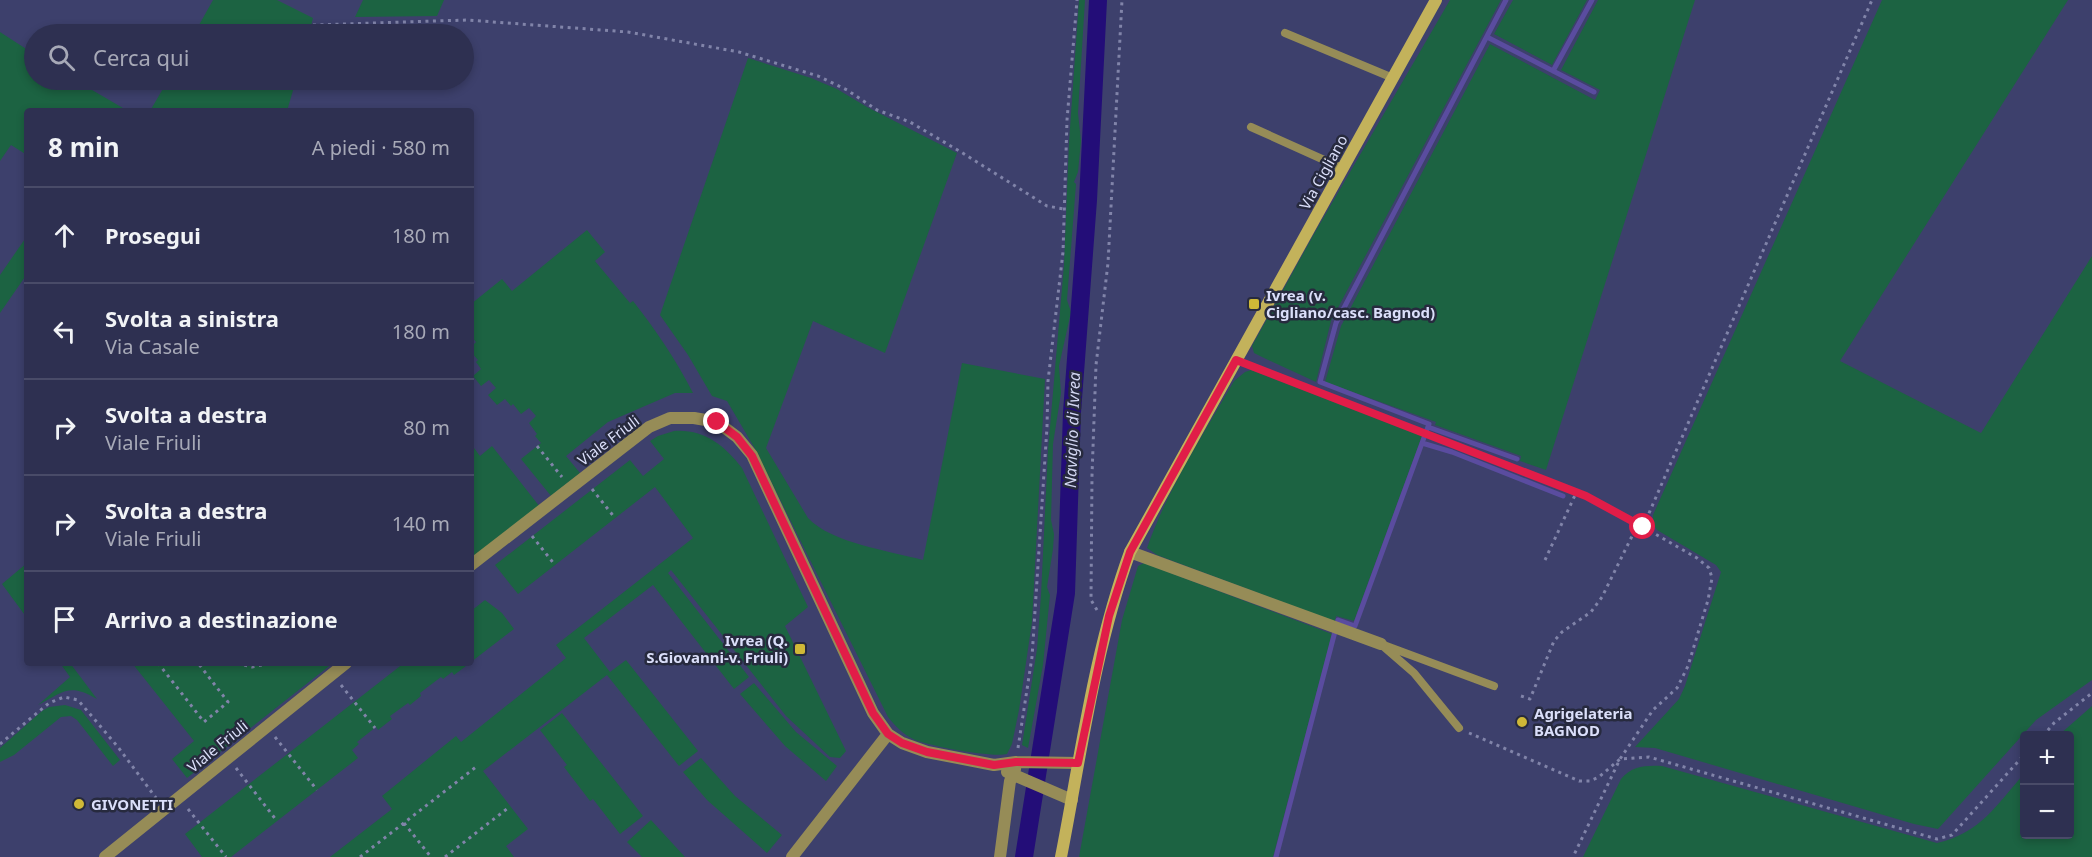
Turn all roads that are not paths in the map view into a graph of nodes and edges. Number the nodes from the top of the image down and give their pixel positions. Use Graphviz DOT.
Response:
graph roads {
  1 [pos="1436,0"];
  2 [pos="1285,33"];
  3 [pos="1393,78"];
  4 [pos="1251,127"];
  5 [pos="1342,168"];
  6 [pos="1130,552"];
  7 [pos="474,564"];
  8 [pos="1381,644"];
  9 [pos="342,666"];
  10 [pos="1494,686"];
  11 [pos="1459,728"];
  12 [pos="888,734"];
  13 [pos="1016,762"];
  14 [pos="1078,763"];
  15 [pos="994,765"];
  16 [pos="1014,776"];
  17 [pos="1072,800"];
  18 [pos="105,857"];
  19 [pos="792,857"];
  20 [pos="1000,857"];
  21 [pos="1061,857"];
  1 -- 3 [label="main road, Via Cigliano"];
  2 -- 3 [label="lane"];
  3 -- 5 [label="main road, Via Cigliano"];
  4 -- 5 [label="lane"];
  5 -- 6 [label="main road, Via Cigliano"];
  6 -- 8 [label="street"];
  6 -- 14 [label="main road, Via Cigliano"];
  7 -- 12 [label="street, Viale Friuli"];
  8 -- 10 [label="lane"];
  8 -- 11 [label="lane"];
  9 -- 18 [label="street, Viale Friuli"];
  12 -- 15 [label="street, Viale Friuli"];
  12 -- 19 [label="street"];
  13 -- 14 [label="street, Viale Friuli"];
  13 -- 15 [label="street, Viale Friuli"];
  13 -- 16 [label="street"];
  14 -- 17 [label="main road, Via Cigliano"];
  15 -- 16 [label="street, Viale Friuli"];
  16 -- 17 [label="street, Viale Friuli"];
  16 -- 20 [label="street"];
  17 -- 21 [label="main road, Via Cigliano"];
}
